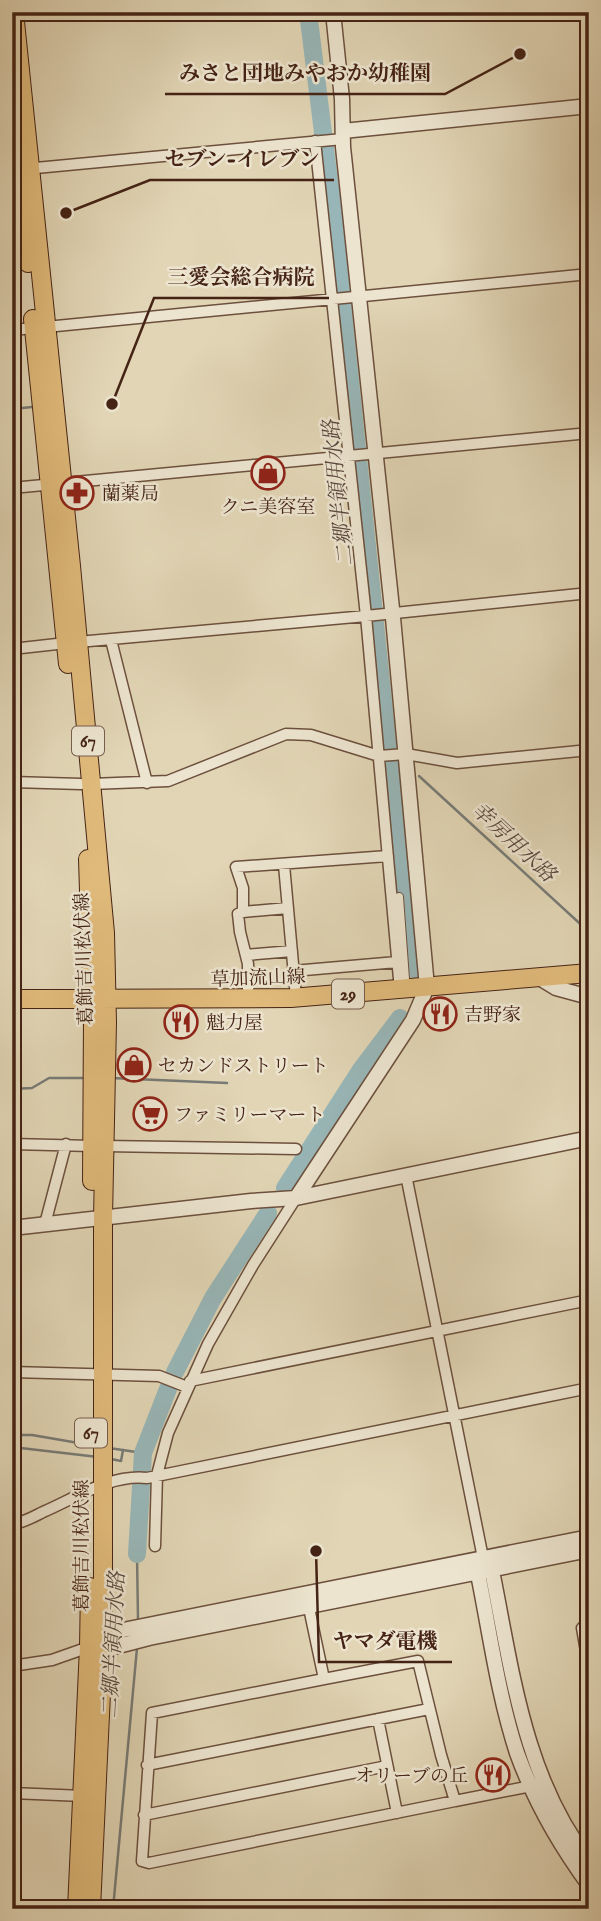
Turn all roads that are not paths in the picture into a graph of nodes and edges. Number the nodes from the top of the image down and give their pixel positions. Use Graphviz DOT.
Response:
graph roads {
  1 [pos="333,12"];
  2 [pos="18,13"];
  3 [pos="589,106"];
  4 [pos="12,124"];
  5 [pos="331,138"];
  6 [pos="20,170"];
  7 [pos="20,260"];
  8 [pos="589,274"];
  9 [pos="344,298"];
  10 [pos="40,327"];
  11 [pos="12,330"];
  12 [pos="589,433"];
  13 [pos="369,453"];
  14 [pos="349,455"];
  15 [pos="56,484"];
  16 [pos="12,488"];
  17 [pos="589,593"];
  18 [pos="377,614"];
  19 [pos="111,640"];
  20 [pos="72,642"];
  21 [pos="12,649"];
  22 [pos="589,750"];
  23 [pos="400,754"];
  24 [pos="379,756"];
  25 [pos="12,782"];
  26 [pos="147,783"];
  27 [pos="86,784"];
  28 [pos="388,856"];
  29 [pos="284,865"];
  30 [pos="399,897"];
  31 [pos="288,908"];
  32 [pos="243,912"];
  33 [pos="292,951"];
  34 [pos="246,955"];
  35 [pos="397,962"];
  36 [pos="293,971"];
  37 [pos="589,973"];
  38 [pos="538,977"];
  39 [pos="402,984"];
  40 [pos="427,987"];
  41 [pos="589,997"];
  42 [pos="296,998"];
  43 [pos="12,999"];
  44 [pos="100,999"];
  45 [pos="248,999"];
  46 [pos="589,1138"];
  47 [pos="12,1144"];
  48 [pos="66,1144"];
  49 [pos="98,1146"];
  50 [pos="296,1149"];
  51 [pos="406,1175"];
  52 [pos="296,1198"];
  53 [pos="98,1218"];
  54 [pos="45,1224"];
  55 [pos="12,1228"];
  56 [pos="589,1300"];
  57 [pos="437,1331"];
  58 [pos="12,1372"];
  59 [pos="97,1374"];
  60 [pos="189,1384"];
  61 [pos="589,1388"];
  62 [pos="454,1415"];
  63 [pos="152,1477"];
  64 [pos="96,1488"];
  65 [pos="12,1524"];
  66 [pos="589,1537"];
  67 [pos="155,1546"];
  68 [pos="589,1550"];
  69 [pos="483,1558"];
  70 [pos="485,1572"];
  71 [pos="309,1608"];
  72 [pos="589,1621"];
  73 [pos="98,1644"];
  74 [pos="13,1667"];
  75 [pos="589,1669"];
  76 [pos="324,1679"];
  77 [pos="12,1684"];
  78 [pos="429,1709"];
  79 [pos="378,1719"];
  80 [pos="147,1765"];
  81 [pos="387,1766"];
  82 [pos="531,1786"];
  83 [pos="12,1793"];
  84 [pos="83,1796"];
  85 [pos="455,1801"];
  86 [pos="397,1813"];
  87 [pos="144,1815"];
  88 [pos="588,1858"];
  89 [pos="589,1885"];
  90 [pos="80,1907"];
  1 -- 5 [label="street"];
  2 -- 6 [label="main road, 葛飾吉川松伏線 / 67"];
  3 -- 5 [label="street"];
  4 -- 6 [label="main road, 葛飾吉川松伏線 / 67"];
  5 -- 6 [label="street"];
  5 -- 9 [label="street"];
  5 -- 9 [label="street"];
  6 -- 7 [label="main road, 葛飾吉川松伏線 / 67"];
  6 -- 10 [label="main road, 葛飾吉川松伏線 / 67"];
  7 -- 10 [label="main road, 葛飾吉川松伏線 / 67"];
  8 -- 9 [label="street"];
  9 -- 10 [label="street"];
  9 -- 13 [label="street"];
  9 -- 14 [label="street"];
  10 -- 11 [label="street"];
  10 -- 15 [label="main road, 葛飾吉川松伏線 / 67"];
  12 -- 13 [label="street"];
  13 -- 14 [label="street"];
  13 -- 18 [label="street"];
  14 -- 15 [label="street"];
  14 -- 18 [label="street"];
  15 -- 16 [label="street"];
  15 -- 20 [label="main road, 葛飾吉川松伏線 / 67"];
  17 -- 18 [label="street"];
  18 -- 19 [label="street"];
  18 -- 23 [label="street"];
  18 -- 24 [label="street"];
  19 -- 20 [label="street"];
  19 -- 26 [label="street"];
  20 -- 21 [label="street"];
  20 -- 27 [label="main road, 葛飾吉川松伏線 / 67"];
  22 -- 23 [label="street"];
  23 -- 24 [label="street"];
  23 -- 40 [label="street"];
  24 -- 26 [label="street"];
  24 -- 28 [label="street"];
  25 -- 27 [label="street"];
  26 -- 27 [label="street"];
  27 -- 44 [label="main road, 葛飾吉川松伏線 / 67"];
  28 -- 29 [label="street"];
  28 -- 35 [label="street"];
  29 -- 31 [label="street"];
  29 -- 32 [label="street"];
  30 -- 39 [label="street"];
  31 -- 32 [label="street"];
  31 -- 33 [label="street"];
  32 -- 34 [label="street"];
  33 -- 34 [label="street"];
  33 -- 36 [label="street"];
  34 -- 45 [label="street"];
  35 -- 36 [label="street"];
  35 -- 39 [label="street"];
  36 -- 42 [label="street"];
  37 -- 38 [label="main road, 草加流山線 / 29"];
  38 -- 40 [label="main road, 草加流山線 / 29"];
  38 -- 41 [label="street"];
  39 -- 40 [label="main road, 草加流山線 / 29"];
  39 -- 42 [label="main road, 草加流山線 / 29"];
  40 -- 52 [label="street"];
  42 -- 45 [label="main road, 草加流山線 / 29"];
  43 -- 44 [label="main road, 草加流山線 / 29"];
  44 -- 45 [label="main road, 草加流山線 / 29"];
  44 -- 49 [label="main road, 葛飾吉川松伏線 / 67"];
  46 -- 51 [label="street"];
  47 -- 48 [label="street"];
  48 -- 49 [label="street"];
  48 -- 54 [label="street"];
  49 -- 50 [label="street"];
  49 -- 53 [label="main road, 葛飾吉川松伏線 / 67"];
  51 -- 52 [label="street"];
  51 -- 57 [label="street"];
  52 -- 53 [label="street"];
  52 -- 60 [label="street"];
  53 -- 54 [label="street"];
  53 -- 59 [label="main road, 葛飾吉川松伏線 / 67"];
  54 -- 55 [label="street"];
  56 -- 57 [label="street"];
  57 -- 60 [label="street"];
  57 -- 62 [label="street"];
  58 -- 59 [label="street"];
  59 -- 60 [label="street"];
  59 -- 64 [label="main road, 葛飾吉川松伏線 / 67"];
  60 -- 63 [label="street"];
  61 -- 62 [label="street"];
  62 -- 63 [label="street"];
  62 -- 69 [label="street"];
  63 -- 64 [label="street"];
  63 -- 67 [label="street"];
  64 -- 65 [label="street"];
  64 -- 73 [label="main road, 葛飾吉川松伏線 / 67"];
  66 -- 69 [label="street"];
  68 -- 70 [label="street"];
  69 -- 70 [label="street"];
  69 -- 73 [label="street"];
  70 -- 71 [label="street"];
  70 -- 82 [label="street"];
  70 -- 88 [label="street"];
  71 -- 73 [label="street"];
  71 -- 76 [label="street"];
  72 -- 75 [label="street"];
  73 -- 74 [label="street"];
  73 -- 84 [label="main road, 葛飾吉川松伏線 / 67"];
  73 -- 90 [label="main road, 葛飾吉川松伏線 / 67"];
  74 -- 77 [label="street"];
  76 -- 78 [label="street"];
  76 -- 80 [label="street"];
  78 -- 79 [label="street"];
  78 -- 85 [label="street"];
  79 -- 80 [label="street"];
  79 -- 81 [label="street"];
  80 -- 87 [label="street"];
  81 -- 86 [label="street"];
  81 -- 87 [label="street"];
  82 -- 85 [label="street"];
  82 -- 89 [label="street"];
  83 -- 84 [label="street"];
  84 -- 90 [label="main road, 葛飾吉川松伏線 / 67"];
  85 -- 86 [label="street"];
  86 -- 87 [label="street"];
}
